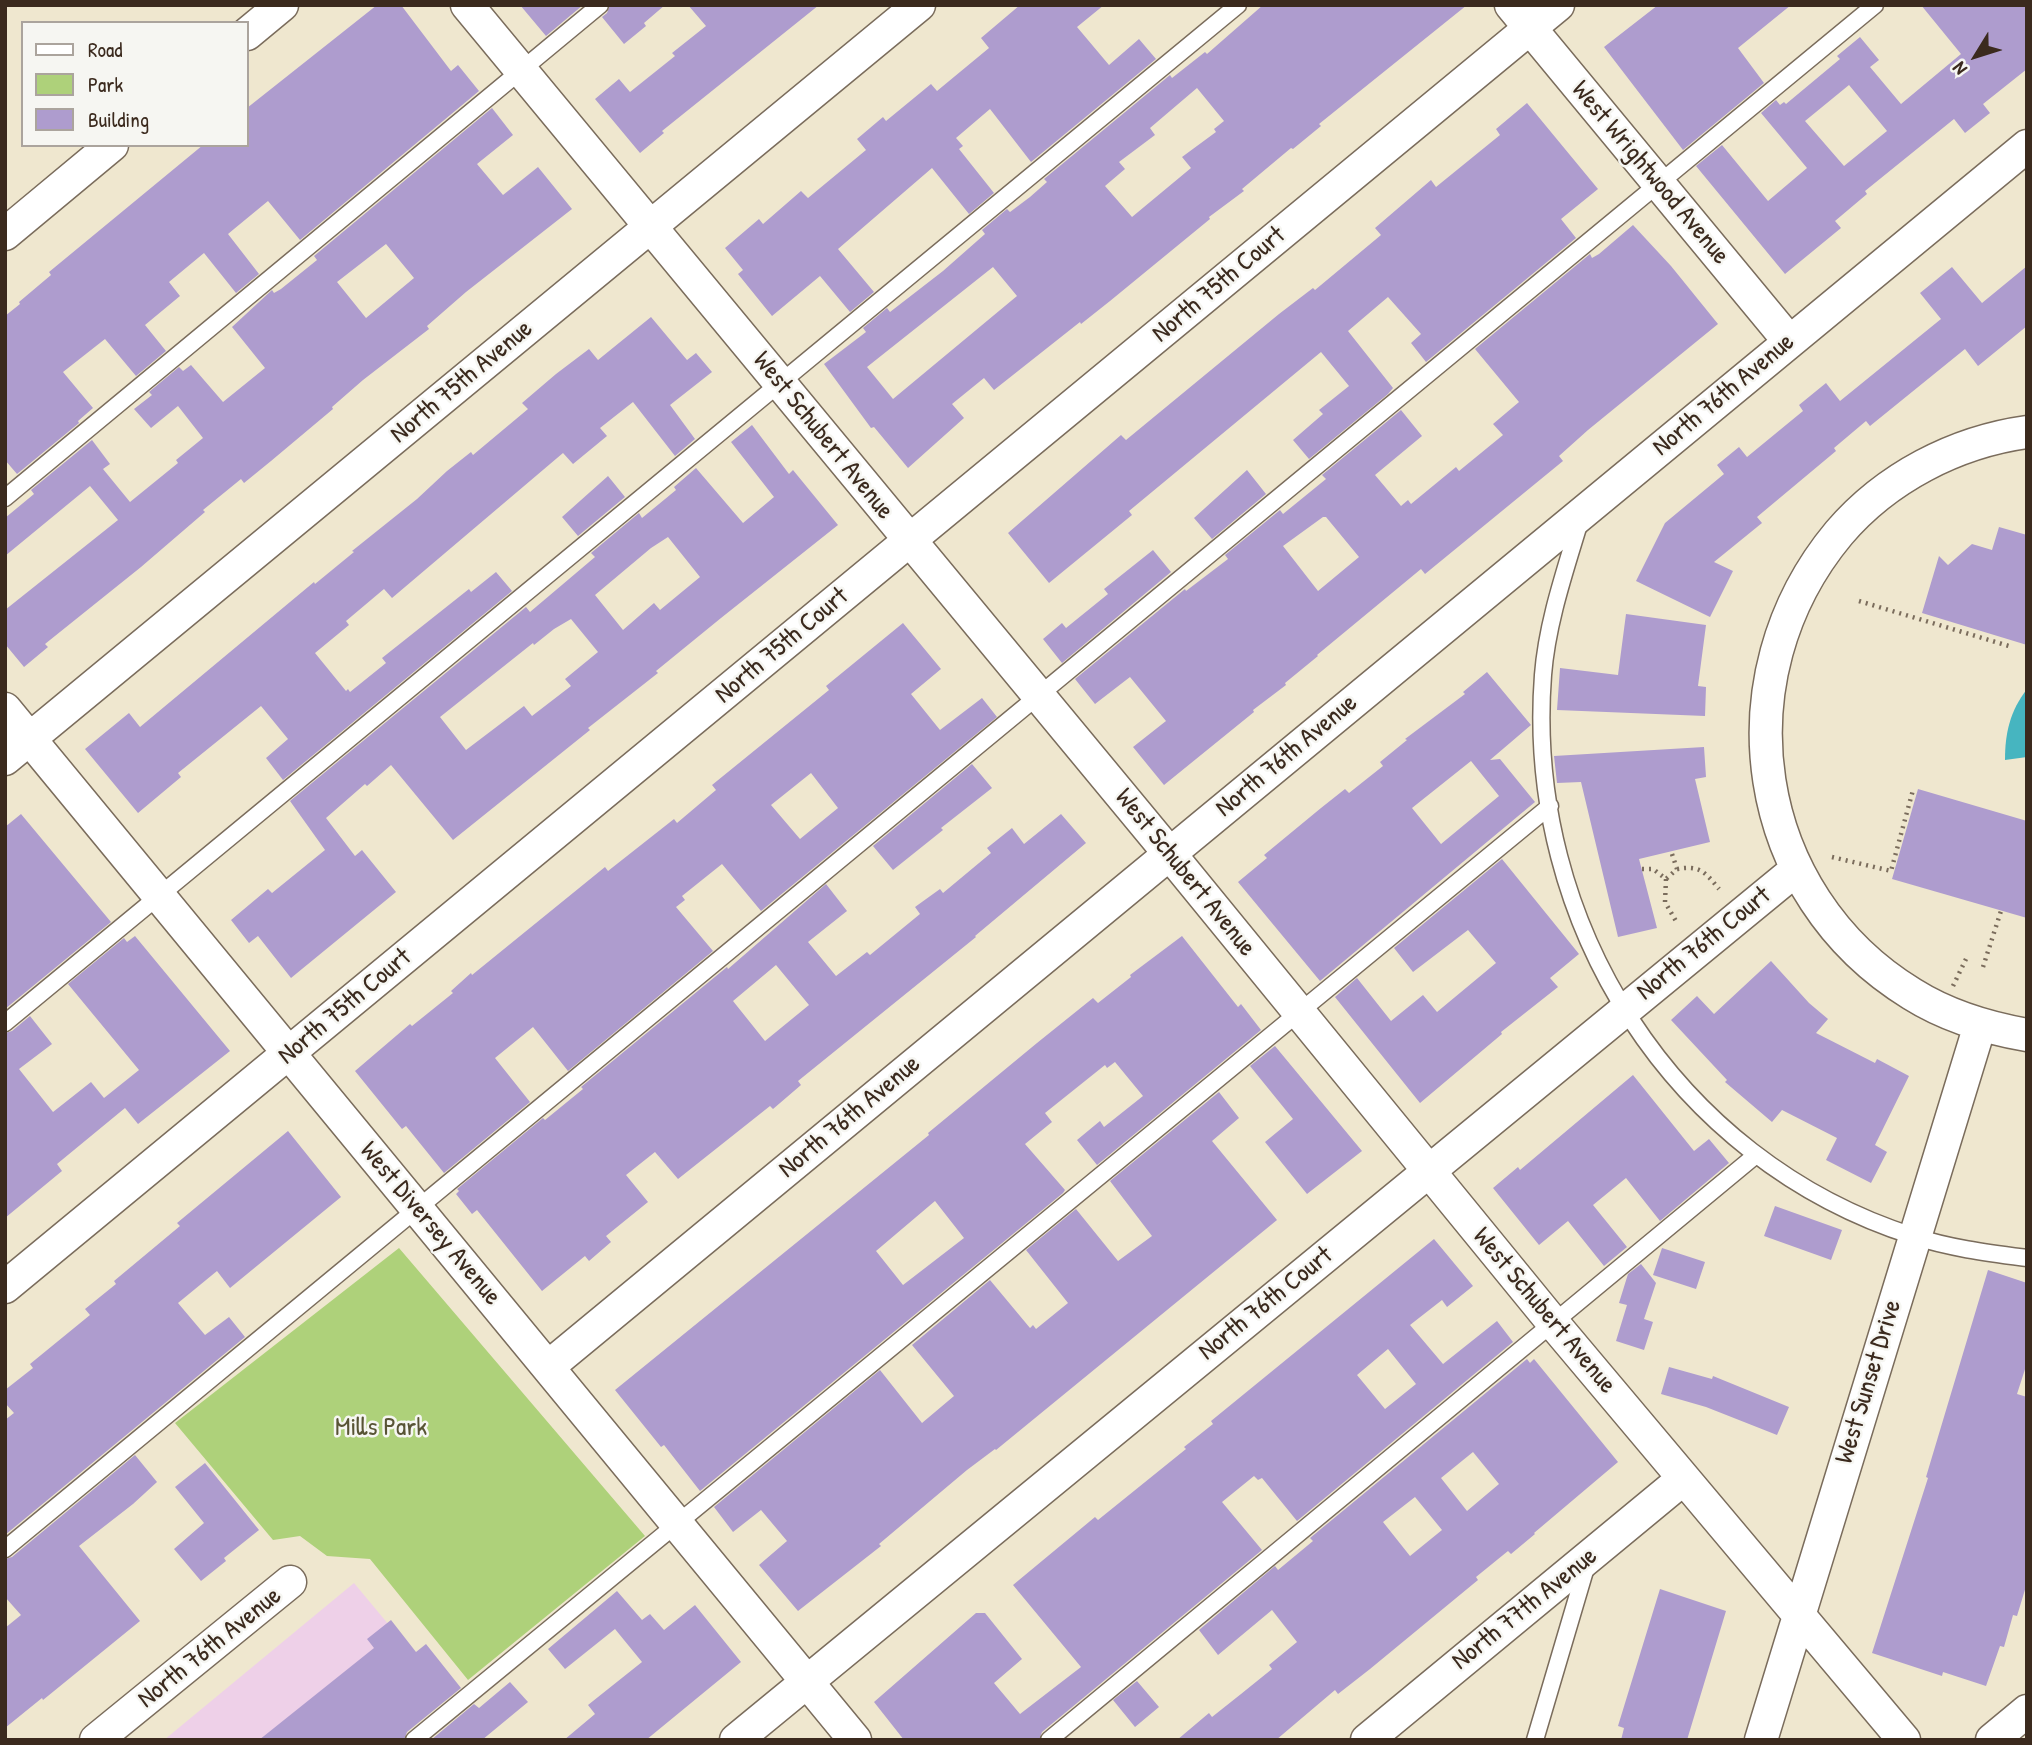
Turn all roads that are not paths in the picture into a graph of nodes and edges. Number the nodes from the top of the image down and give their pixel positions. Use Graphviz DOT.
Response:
graph roads {
  1 [pos="282,5"];
  2 [pos="467,5"];
  3 [pos="600,5"];
  4 [pos="919,5"];
  5 [pos="1238,5"];
  6 [pos="1558,5"];
  7 [pos="1875,5"];
  8 [pos="1521,17"];
  9 [pos="248,33"];
  10 [pos="521,70"];
  11 [pos="2027,146"];
  12 [pos="110,147"];
  13 [pos="1659,184"];
  14 [pos="651,226"];
  15 [pos="5,233"];
  16 [pos="1789,341"];
  17 [pos="779,383"];
  18 [pos="2027,432"];
  19 [pos="5,498"];
  20 [pos="1582,512"];
  21 [pos="909,541"];
  22 [pos="1038,696"];
  23 [pos="5,709"];
  24 [pos="30,739"];
  25 [pos="5,759"];
  26 [pos="1549,806"];
  27 [pos="1169,853"];
  28 [pos="1797,869"];
  29 [pos="160,896"];
  30 [pos="1624,1009"];
  31 [pos="1298,1011"];
  32 [pos="5,1023"];
  33 [pos="1980,1025"];
  34 [pos="2027,1035"];
  35 [pos="289,1053"];
  36 [pos="1756,1155"];
  37 [pos="1428,1170"];
  38 [pos="418,1209"];
  39 [pos="1913,1236"];
  40 [pos="2027,1258"];
  41 [pos="5,1287"];
  42 [pos="1554,1324"];
  43 [pos="548,1367"];
  44 [pos="1683,1479"];
  45 [pos="677,1523"];
  46 [pos="5,1549"];
  47 [pos="1590,1556"];
  48 [pos="290,1582"];
  49 [pos="1798,1615"];
  50 [pos="807,1681"];
  51 [pos="2027,1711"];
  52 [pos="96,1740"];
  53 [pos="414,1740"];
  54 [pos="736,1740"];
  55 [pos="855,1740"];
  56 [pos="1049,1740"];
  57 [pos="1367,1740"];
  58 [pos="1535,1740"];
  59 [pos="1761,1740"];
  60 [pos="1904,1740"];
  61 [pos="1992,1740"];
  1 -- 9 [label="street"];
  2 -- 10 [label="street, West Schubert Avenue"];
  3 -- 10 [label="lane"];
  4 -- 14 [label="street, North 75th Avenue"];
  5 -- 17 [label="lane"];
  6 -- 8 [label="street, North 75th Court"];
  7 -- 13 [label="lane"];
  8 -- 13 [label="street, West Wrightwood Avenue"];
  8 -- 21 [label="street, North 75th Court"];
  10 -- 14 [label="street, West Schubert Avenue"];
  10 -- 19 [label="lane"];
  11 -- 16 [label="street, North 76th Avenue"];
  12 -- 15 [label="street"];
  13 -- 16 [label="street, West Wrightwood Avenue"];
  13 -- 22 [label="lane"];
  14 -- 17 [label="street, West Schubert Avenue"];
  14 -- 24 [label="street, North 75th Avenue"];
  16 -- 20 [label="street, North 76th Avenue"];
  17 -- 21 [label="street, West Schubert Avenue"];
  17 -- 29 [label="lane"];
  18 -- 28 [label="street"];
  20 -- 26 [label="lane"];
  20 -- 27 [label="street, North 76th Avenue"];
  21 -- 22 [label="street, West Schubert Avenue"];
  21 -- 35 [label="street, North 75th Court"];
  22 -- 27 [label="street, West Schubert Avenue"];
  22 -- 38 [label="lane"];
  23 -- 24 [label="street, West Diversey Avenue"];
  24 -- 25 [label="street, North 75th Avenue"];
  24 -- 29 [label="street, West Diversey Avenue"];
  26 -- 30 [label="lane"];
  26 -- 31 [label="lane"];
  27 -- 31 [label="street, West Schubert Avenue"];
  27 -- 43 [label="street, North 76th Avenue"];
  28 -- 30 [label="street, North 76th Court"];
  28 -- 33 [label="street"];
  29 -- 32 [label="lane"];
  29 -- 35 [label="street, West Diversey Avenue"];
  30 -- 36 [label="lane"];
  30 -- 37 [label="street, North 76th Court"];
  31 -- 37 [label="street, West Schubert Avenue"];
  31 -- 45 [label="lane"];
  33 -- 34 [label="street"];
  33 -- 39 [label="street, West Sunset Drive"];
  35 -- 38 [label="street, West Diversey Avenue"];
  35 -- 41 [label="street, North 75th Court"];
  36 -- 39 [label="lane"];
  36 -- 42 [label="lane"];
  37 -- 42 [label="street, West Schubert Avenue"];
  37 -- 50 [label="street, North 76th Court"];
  38 -- 43 [label="street, West Diversey Avenue"];
  38 -- 46 [label="lane"];
  39 -- 40 [label="lane"];
  39 -- 49 [label="street, West Sunset Drive"];
  42 -- 44 [label="street, West Schubert Avenue"];
  42 -- 56 [label="lane"];
  43 -- 45 [label="street, West Diversey Avenue"];
  44 -- 47 [label="street, North 77th Avenue"];
  44 -- 49 [label="street, West Schubert Avenue"];
  45 -- 50 [label="street, West Diversey Avenue"];
  45 -- 53 [label="lane"];
  47 -- 57 [label="street, North 77th Avenue"];
  47 -- 58 [label="lane"];
  48 -- 52 [label="street, North 76th Avenue"];
  49 -- 59 [label="street, West Sunset Drive"];
  49 -- 60 [label="street, West Schubert Avenue"];
  50 -- 54 [label="street, North 76th Court"];
  50 -- 55 [label="street, West Diversey Avenue"];
  51 -- 61 [label="street"];
}
